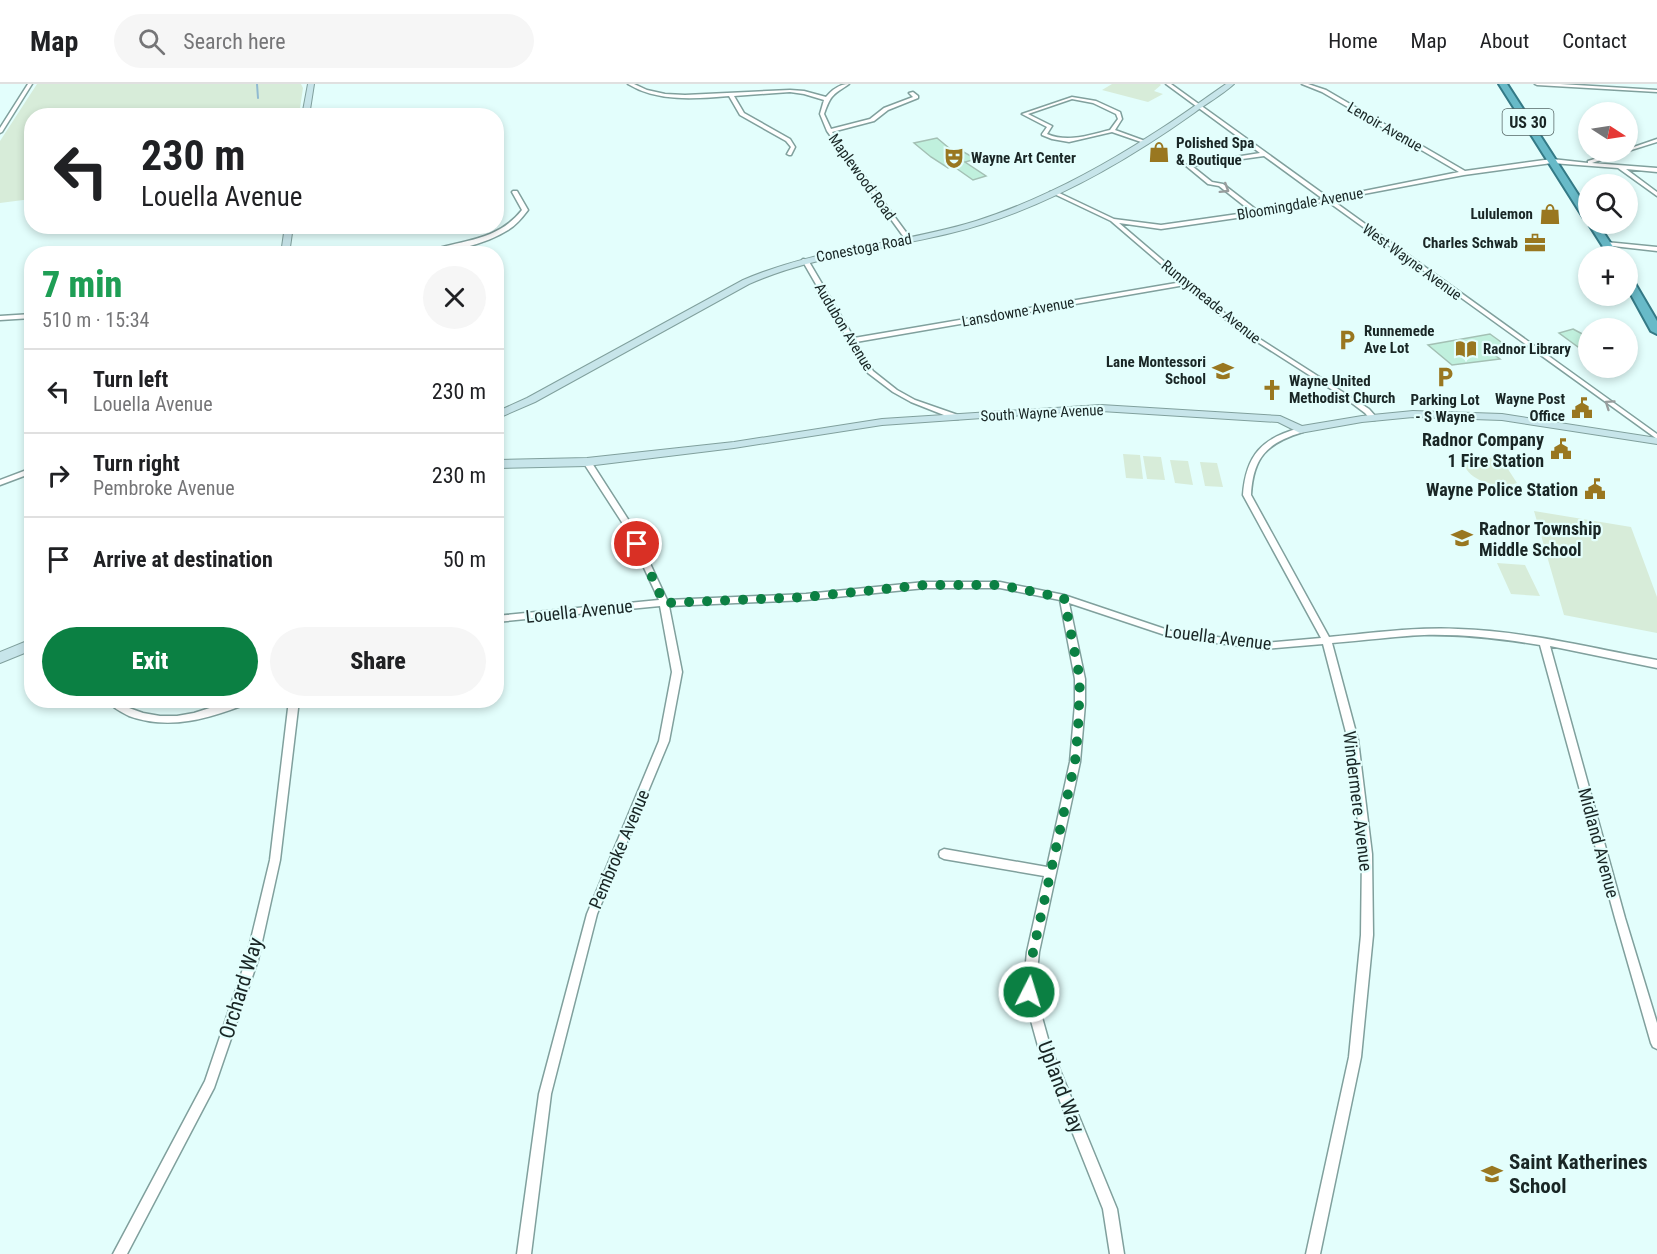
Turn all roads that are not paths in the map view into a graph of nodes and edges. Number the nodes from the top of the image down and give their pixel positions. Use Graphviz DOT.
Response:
graph roads {
  1 [pos="30,84"];
  2 [pos="311,84"];
  3 [pos="630,84"];
  4 [pos="847,84"];
  5 [pos="1168,84"];
  6 [pos="1231,84"];
  7 [pos="1304,84"];
  8 [pos="1503,84"];
  9 [pos="1537,84"];
  10 [pos="1657,91"];
  11 [pos="911,93"];
  12 [pos="730,94"];
  13 [pos="827,99"];
  14 [pos="1198,105"];
  15 [pos="306,108"];
  16 [pos="1112,130"];
  17 [pos="829,131"];
  18 [pos="0,132"];
  19 [pos="1657,140"];
  20 [pos="1146,142"];
  21 [pos="1638,147"];
  22 [pos="789,154"];
  23 [pos="1264,154"];
  24 [pos="1552,160"];
  25 [pos="1588,162"];
  26 [pos="1585,163"];
  27 [pos="1620,167"];
  28 [pos="1657,170"];
  29 [pos="1464,173"];
  30 [pos="514,192"];
  31 [pos="1053,192"];
  32 [pos="1657,194"];
  33 [pos="1326,200"];
  34 [pos="1578,201"];
  35 [pos="1257,213"];
  36 [pos="1113,220"];
  37 [pos="504,227"];
  38 [pos="492,234"];
  39 [pos="1600,234"];
  40 [pos="908,239"];
  41 [pos="1606,244"];
  42 [pos="453,246"];
  43 [pos="1657,249"];
  44 [pos="805,260"];
  45 [pos="1186,283"];
  46 [pos="1638,298"];
  47 [pos="24,316"];
  48 [pos="0,318"];
  49 [pos="1657,331"];
  50 [pos="850,341"];
  51 [pos="504,412"];
  52 [pos="956,417"];
  53 [pos="1373,418"];
  54 [pos="1300,430"];
  55 [pos="1657,439"];
  56 [pos="587,462"];
  57 [pos="504,464"];
  58 [pos="24,473"];
  59 [pos="0,483"];
  60 [pos="1064,598"];
  61 [pos="664,603"];
  62 [pos="504,618"];
  63 [pos="1326,639"];
  64 [pos="1544,642"];
  65 [pos="24,648"];
  66 [pos="0,658"];
  67 [pos="1657,664"];
  68 [pos="119,708"];
  69 [pos="228,708"];
  70 [pos="293,708"];
  71 [pos="944,854"];
  72 [pos="1050,872"];
  73 [pos="1657,1043"];
  74 [pos="120,1254"];
  75 [pos="524,1254"];
  76 [pos="1117,1254"];
  77 [pos="1313,1254"];
  1 -- 18 [label="street"];
  2 -- 15 [label="main road"];
  3 -- 12 [label="street"];
  4 -- 13 [label="street"];
  5 -- 14 [label="street, West Wayne Avenue"];
  6 -- 14 [label="main road, Conestoga Road"];
  7 -- 29 [label="street, Lenoir Avenue"];
  8 -- 24 [label="highway, US 30"];
  9 -- 10 [label="street"];
  11 -- 17 [label="street"];
  12 -- 13 [label="street"];
  12 -- 22 [label="street"];
  13 -- 17 [label="street, Maplewood Road"];
  14 -- 20 [label="main road, Conestoga Road"];
  14 -- 23 [label="street, West Wayne Avenue"];
  16 -- 16 [label="street"];
  16 -- 20 [label="street"];
  17 -- 40 [label="street, Maplewood Road"];
  19 -- 21 [label="street"];
  20 -- 31 [label="main road, Conestoga Road"];
  23 -- 33 [label="street, West Wayne Avenue"];
  23 -- 35 [label="street, one-way"];
  24 -- 26 [label="street, Bloomingdale Avenue"];
  24 -- 29 [label="street, Bloomingdale Avenue"];
  24 -- 34 [label="highway, US 30"];
  25 -- 26 [label="street"];
  26 -- 27 [label="street, Bloomingdale Avenue"];
  27 -- 28 [label="street, Bloomingdale Avenue"];
  27 -- 32 [label="street"];
  29 -- 33 [label="street, Bloomingdale Avenue"];
  30 -- 37 [label="street"];
  31 -- 36 [label="street, Bloomingdale Avenue"];
  31 -- 40 [label="main road, Conestoga Road"];
  33 -- 35 [label="street, Bloomingdale Avenue"];
  55 -- 33 [label="street, West Wayne Avenue, one-way"];
  35 -- 36 [label="street, Bloomingdale Avenue"];
  36 -- 45 [label="street, Runnymeade Avenue"];
  38 -- 42 [label="street"];
  39 -- 41 [label="highway"];
  40 -- 44 [label="main road, Conestoga Road"];
  41 -- 43 [label="street"];
  44 -- 50 [label="street, Audubon Avenue"];
  44 -- 51 [label="main road, Conestoga Road"];
  45 -- 50 [label="street, Lansdowne Avenue"];
  45 -- 53 [label="street, Runnymeade Avenue"];
  46 -- 49 [label="highway"];
  47 -- 48 [label="street"];
  50 -- 52 [label="street, Audubon Avenue"];
  52 -- 54 [label="main road, South Wayne Avenue"];
  52 -- 56 [label="main road, South Wayne Avenue"];
  53 -- 54 [label="main road"];
  53 -- 55 [label="main road"];
  54 -- 63 [label="street, Windermere Avenue"];
  56 -- 57 [label="main road, South Wayne Avenue"];
  56 -- 61 [label="street, Pembroke Avenue"];
  58 -- 59 [label="street"];
  60 -- 61 [label="street, Louella Avenue"];
  60 -- 63 [label="street, Louella Avenue"];
  60 -- 72 [label="street, Upland Way"];
  61 -- 62 [label="street, Louella Avenue"];
  61 -- 75 [label="street, Pembroke Avenue"];
  63 -- 64 [label="street, Louella Avenue"];
  63 -- 77 [label="street, Windermere Avenue"];
  64 -- 67 [label="street, Louella Avenue"];
  64 -- 73 [label="street, Midland Avenue"];
  65 -- 66 [label="main road"];
  68 -- 69 [label="street"];
  70 -- 74 [label="street, Orchard Way"];
  71 -- 72 [label="street"];
  72 -- 76 [label="street, Upland Way"];
}
